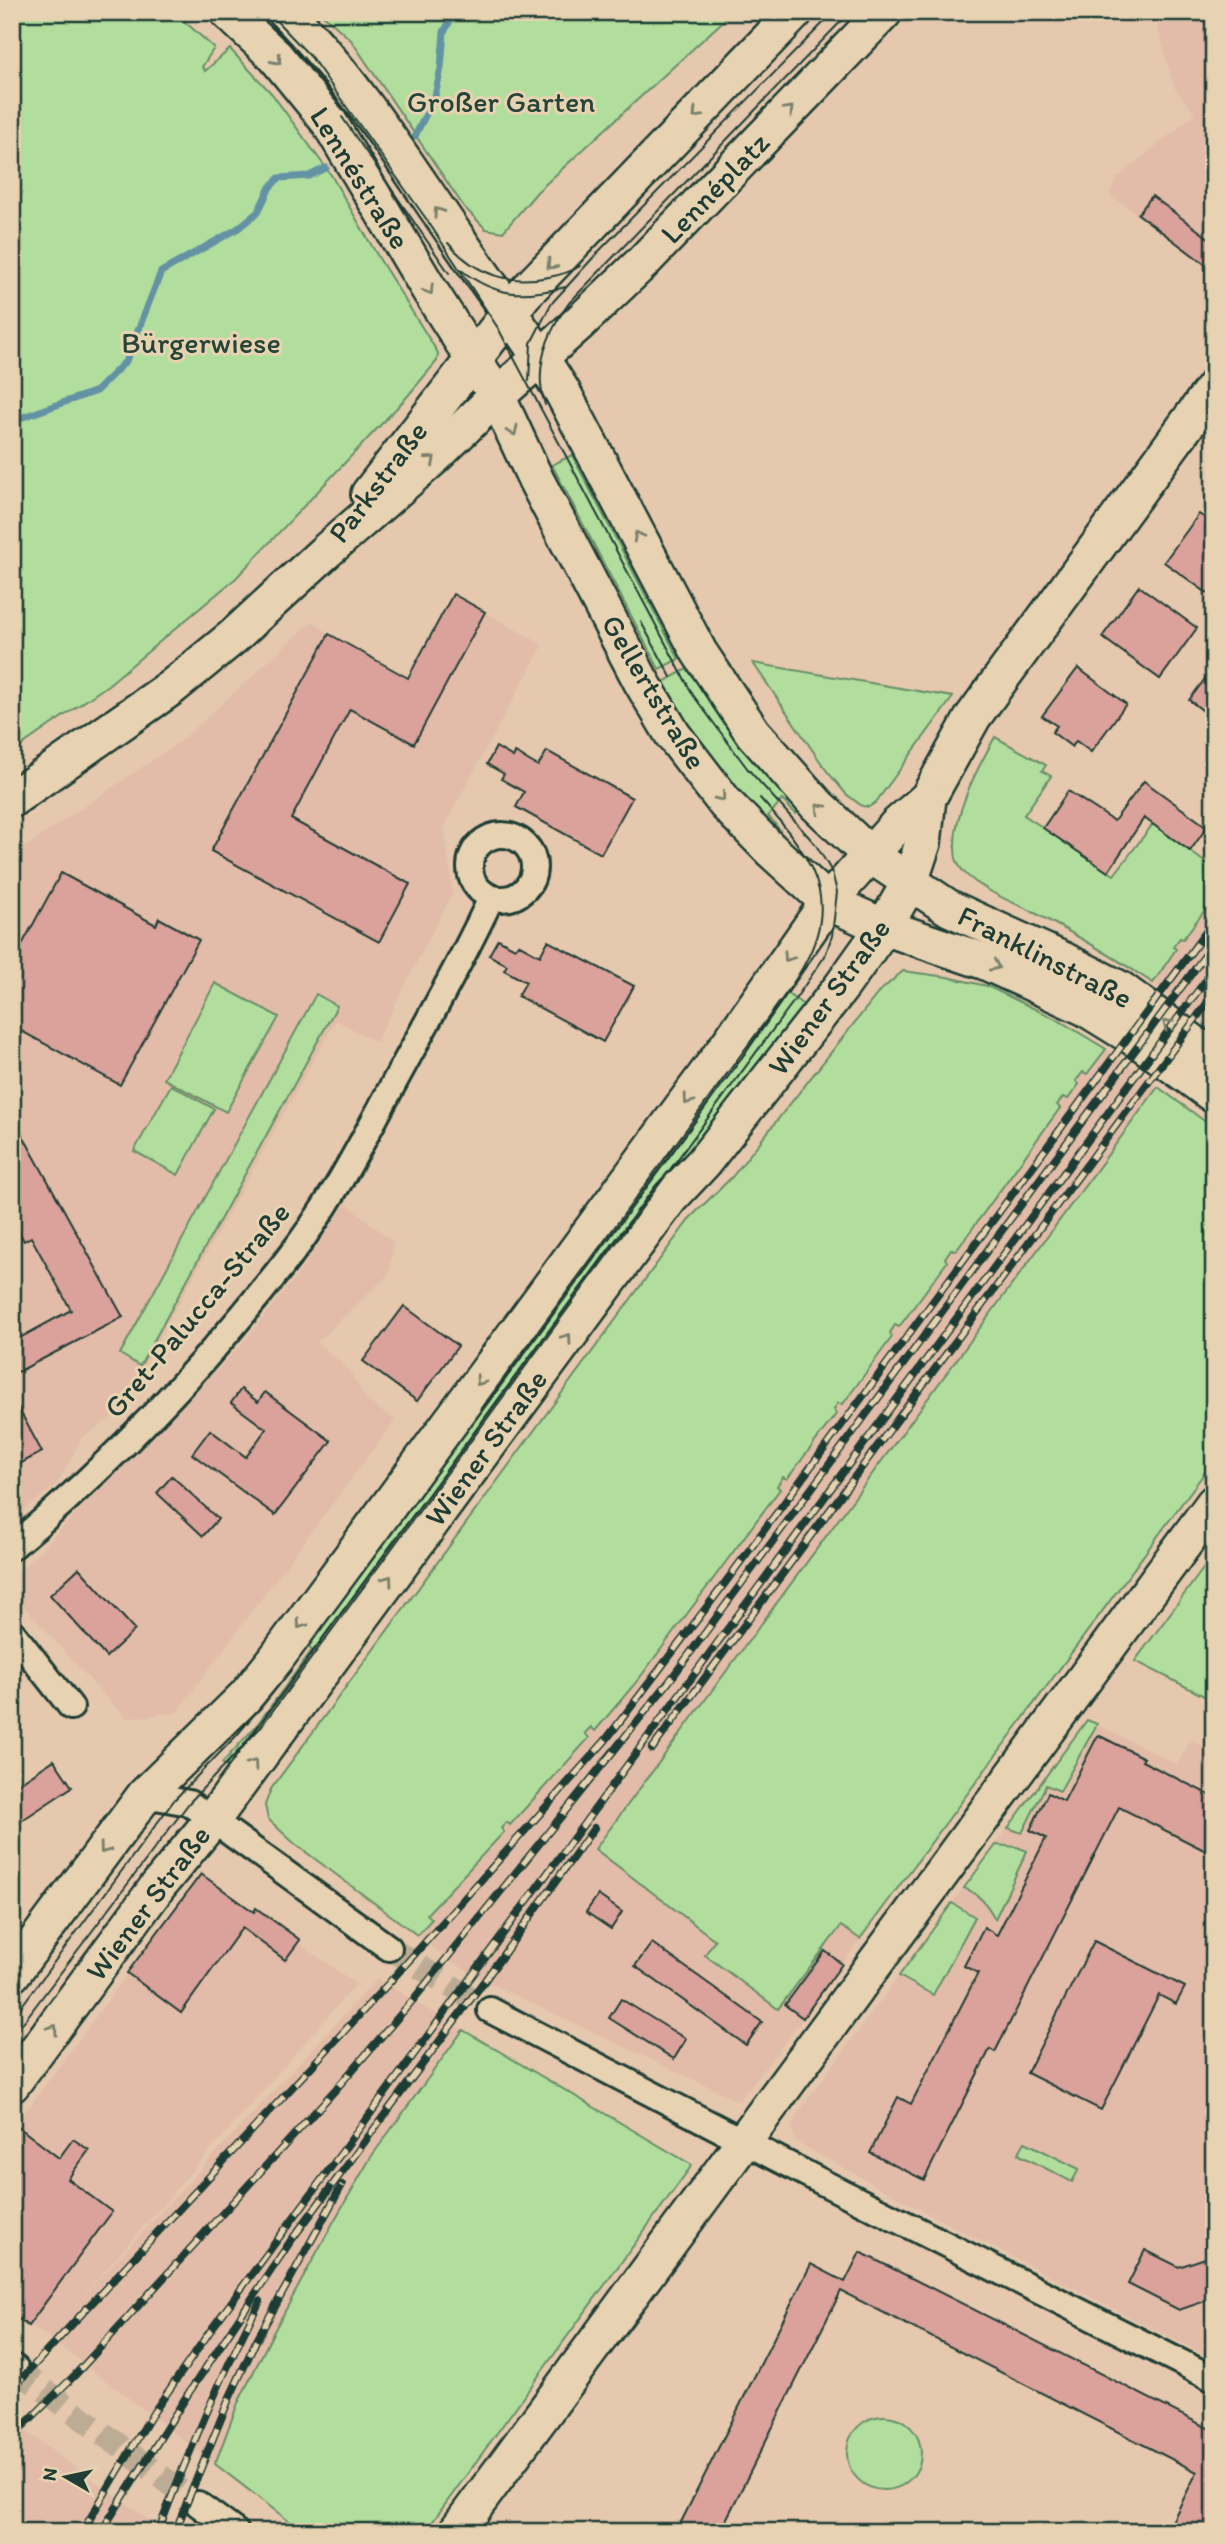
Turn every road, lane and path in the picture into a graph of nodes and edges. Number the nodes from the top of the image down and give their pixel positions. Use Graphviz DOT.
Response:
graph roads {
  1 [pos="228,12"];
  2 [pos="286,12"];
  3 [pos="795,12"];
  4 [pos="884,12"];
  5 [pos="509,314"];
  6 [pos="473,358"];
  7 [pos="541,358"];
  8 [pos="1214,387"];
  9 [pos="497,396"];
  10 [pos="324,553"];
  11 [pos="928,798"];
  12 [pos="12,799"];
  13 [pos="870,855"];
  14 [pos="910,882"];
  15 [pos="491,898"];
  16 [pos="828,902"];
  17 [pos="884,927"];
  18 [pos="1214,1058"];
  19 [pos="1214,1095"];
  20 [pos="1214,1503"];
  21 [pos="12,1547"];
  22 [pos="12,1632"];
  23 [pos="71,1707"];
  24 [pos="181,1803"];
  25 [pos="389,1948"];
  26 [pos="12,1974"];
  27 [pos="490,2010"];
  28 [pos="12,2084"];
  29 [pos="743,2141"];
  30 [pos="1214,2379"];
  31 [pos="198,2504"];
  32 [pos="236,2532"];
  33 [pos="456,2532"];
  1 -- 6 [label="main road, Lennéstraße, one-way"];
  5 -- 2 [label="main road, Lennéstraße, one-way"];
  3 -- 5 [label="main road, one-way"];
  7 -- 4 [label="main road, Lennéplatz, one-way"];
  5 -- 6 [label="main road"];
  5 -- 7 [label="main road"];
  6 -- 9 [label="main road"];
  6 -- 10 [label="main road, Parkstraße"];
  7 -- 9 [label="main road, Lennéplatz"];
  13 -- 7 [label="main road, Gellertstraße, one-way"];
  8 -- 11 [label="main road, Wiener Straße"];
  10 -- 9 [label="main road, Parkstraße, one-way"];
  9 -- 16 [label="main road, Gellertstraße, one-way"];
  10 -- 12 [label="main road"];
  11 -- 13 [label="main road, Wiener Straße"];
  11 -- 14 [label="main road, Wiener Straße"];
  13 -- 14 [label="main road, Gellertstraße"];
  13 -- 16 [label="main road, Wiener Straße"];
  14 -- 17 [label="main road, Wiener Straße"];
  18 -- 14 [label="main road, Franklinstraße, one-way"];
  15 -- 21 [label="street, Gret-Palucca-Straße"];
  16 -- 17 [label="main road, Gellertstraße"];
  16 -- 24 [label="main road, Wiener Straße, one-way"];
  17 -- 19 [label="main road, Franklinstraße, one-way"];
  24 -- 17 [label="main road, Wiener Straße, one-way"];
  20 -- 29 [label="main road"];
  22 -- 23 [label="street"];
  24 -- 25 [label="street"];
  24 -- 26 [label="main road, Wiener Straße, one-way"];
  28 -- 24 [label="main road, Wiener Straße, one-way"];
  27 -- 29 [label="street"];
  29 -- 30 [label="street"];
  29 -- 33 [label="main road"];
  31 -- 32 [label="street"];
}
